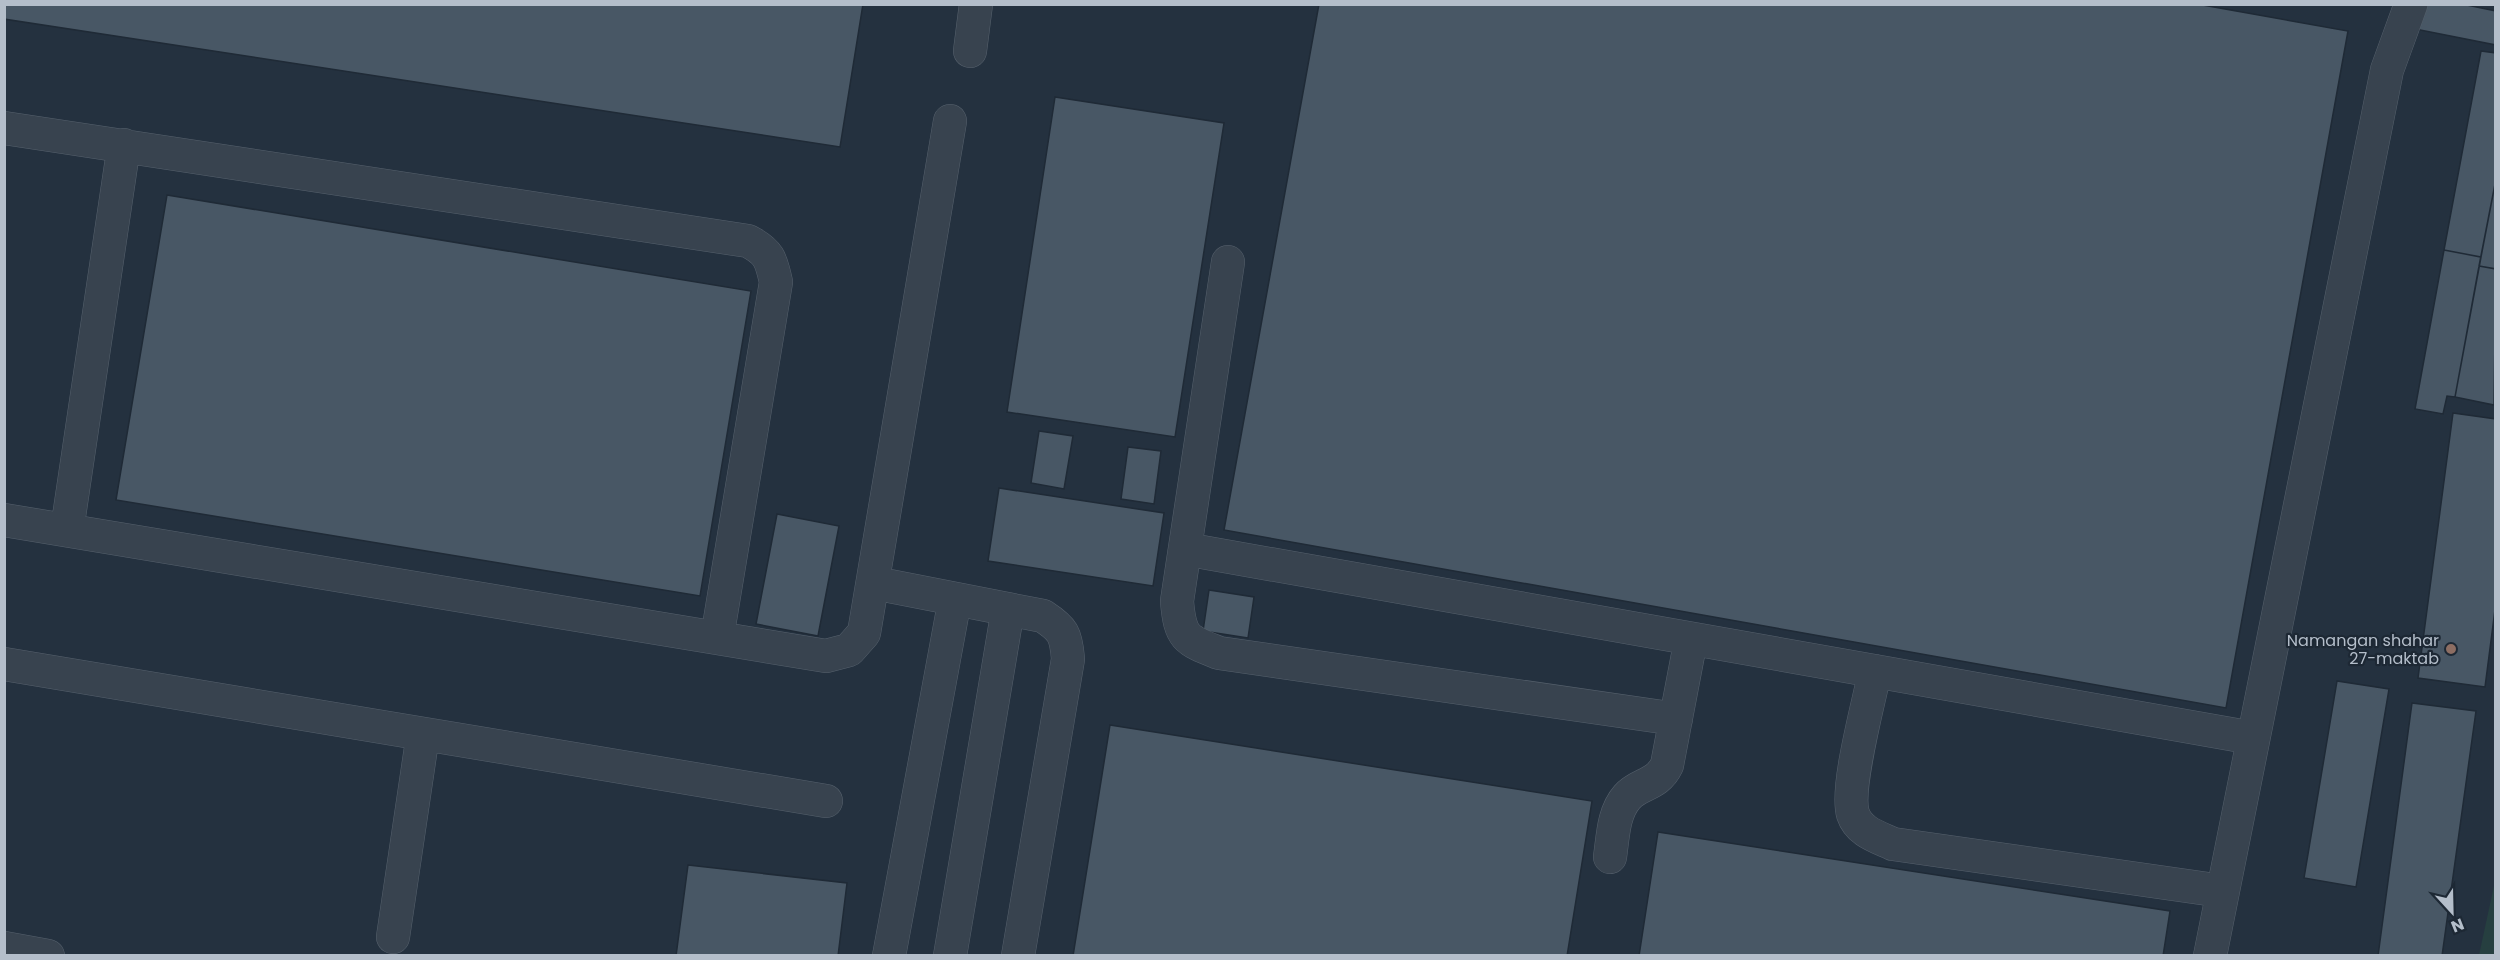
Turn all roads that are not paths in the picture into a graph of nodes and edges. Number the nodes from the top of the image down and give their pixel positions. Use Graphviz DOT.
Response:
graph roads {
  1 [pos="976,4"];
  2 [pos="2410,4"];
  3 [pos="970,51"];
  4 [pos="950,121"];
  5 [pos="4,128"];
  6 [pos="124,145"];
  7 [pos="1228,262"];
  8 [pos="4,520"];
  9 [pos="67,530"];
  10 [pos="1185,549"];
  11 [pos="873,583"];
  12 [pos="955,599"];
  13 [pos="1008,609"];
  14 [pos="717,638"];
  15 [pos="1691,639"];
  16 [pos="4,664"];
  17 [pos="1875,671"];
  18 [pos="1676,719"];
  19 [pos="423,734"];
  20 [pos="2253,738"];
  21 [pos="826,801"];
  22 [pos="1610,857"];
  23 [pos="2222,891"];
  24 [pos="393,937"];
  25 [pos="4,948"];
  26 [pos="48,956"];
  27 [pos="889,956"];
  28 [pos="950,956"];
  29 [pos="1018,956"];
  30 [pos="2210,956"];
  1 -- 3 [label="street"];
  2 -- 20 [label="street"];
  4 -- 11 [label="street"];
  5 -- 6 [label="street"];
  6 -- 9 [label="street"];
  6 -- 14 [label="street"];
  7 -- 10 [label="street"];
  8 -- 9 [label="street"];
  9 -- 14 [label="street"];
  10 -- 15 [label="street"];
  10 -- 18 [label="street"];
  11 -- 12 [label="street"];
  11 -- 14 [label="street"];
  12 -- 13 [label="street"];
  12 -- 27 [label="street"];
  13 -- 28 [label="street"];
  13 -- 29 [label="street"];
  15 -- 17 [label="street"];
  15 -- 18 [label="street"];
  16 -- 19 [label="street"];
  17 -- 20 [label="street"];
  17 -- 23 [label="street"];
  18 -- 22 [label="street"];
  19 -- 21 [label="street"];
  19 -- 24 [label="street"];
  20 -- 23 [label="street"];
  23 -- 30 [label="street"];
  25 -- 26 [label="street"];
}
